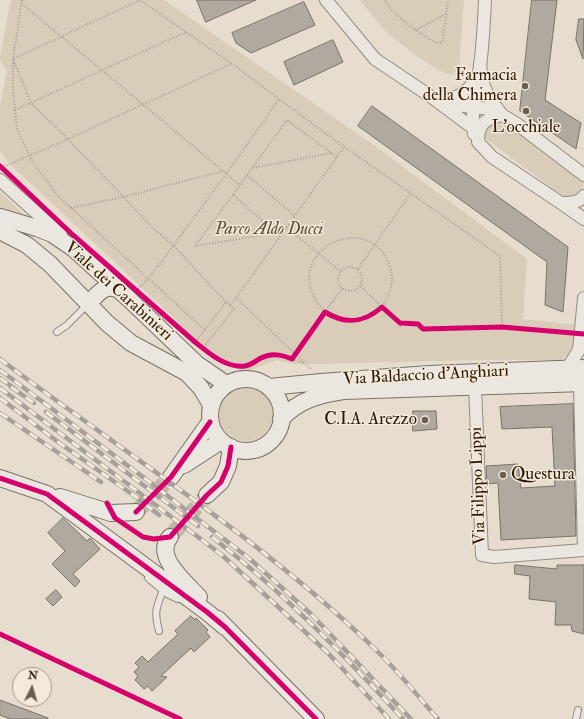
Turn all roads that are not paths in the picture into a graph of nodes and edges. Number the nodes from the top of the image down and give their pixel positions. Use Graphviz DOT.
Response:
graph roads {
  1 [pos="326,0"];
  2 [pos="485,0"];
  3 [pos="480,68"];
  4 [pos="434,100"];
  5 [pos="474,108"];
  6 [pos="502,115"];
  7 [pos="473,128"];
  8 [pos="478,142"];
  9 [pos="2,172"];
  10 [pos="584,175"];
  11 [pos="584,196"];
  12 [pos="561,203"];
  13 [pos="0,218"];
  14 [pos="584,219"];
  15 [pos="0,231"];
  16 [pos="74,249"];
  17 [pos="125,288"];
  18 [pos="584,298"];
  19 [pos="88,304"];
  20 [pos="57,332"];
  21 [pos="567,369"];
  22 [pos="582,378"];
  23 [pos="226,384"];
  24 [pos="269,387"];
  25 [pos="475,387"];
  26 [pos="211,405"];
  27 [pos="281,419"];
  28 [pos="210,422"];
  29 [pos="226,444"];
  30 [pos="0,478"];
  31 [pos="47,494"];
  32 [pos="207,495"];
  33 [pos="136,512"];
  34 [pos="169,538"];
  35 [pos="584,550"];
  36 [pos="163,590"];
  37 [pos="207,612"];
  38 [pos="225,627"];
  39 [pos="158,632"];
  40 [pos="578,710"];
  41 [pos="316,719"];
  42 [pos="576,719"];
  1 -- 4 [label="street"];
  2 -- 3 [label="street"];
  3 -- 4 [label="street"];
  3 -- 5 [label="street"];
  3 -- 6 [label="street"];
  4 -- 5 [label="street"];
  4 -- 7 [label="street"];
  5 -- 6 [label="street"];
  5 -- 7 [label="street"];
  6 -- 8 [label="street"];
  6 -- 10 [label="street"];
  7 -- 8 [label="street"];
  8 -- 12 [label="street"];
  9 -- 16 [label="street"];
  11 -- 12 [label="street"];
  12 -- 14 [label="street"];
  13 -- 16 [label="main road, Viale dei Carabinieri"];
  15 -- 19 [label="main road, Viale dei Carabinieri"];
  16 -- 17 [label="main road, Viale dei Carabinieri"];
  17 -- 19 [label="main road"];
  17 -- 23 [label="main road, Viale dei Carabinieri"];
  18 -- 21 [label="street"];
  19 -- 20 [label="lane"];
  19 -- 26 [label="main road, Viale dei Carabinieri"];
  21 -- 22 [label="main road, Via Baldaccio d'Anghiari"];
  21 -- 24 [label="main road, Via Baldaccio d'Anghiari"];
  22 -- 25 [label="main road, Via Baldaccio d'Anghiari"];
  22 -- 35 [label="street"];
  23 -- 24 [label="main road"];
  23 -- 26 [label="main road"];
  24 -- 27 [label="main road"];
  25 -- 27 [label="main road, Via Baldaccio d'Anghiari"];
  25 -- 35 [label="street, Via Filippo Lippi"];
  26 -- 28 [label="main road"];
  27 -- 29 [label="main road"];
  28 -- 29 [label="main road"];
  28 -- 29 [label="main road"];
  29 -- 32 [label="main road"];
  30 -- 31 [label="main road"];
  31 -- 33 [label="main road"];
  31 -- 36 [label="lane"];
  31 -- 37 [label="main road"];
  34 -- 38 [label="main road"];
  36 -- 37 [label="lane"];
  36 -- 39 [label="lane"];
  37 -- 38 [label="main road"];
  38 -- 41 [label="main road"];
  40 -- 42 [label="lane"];
}
